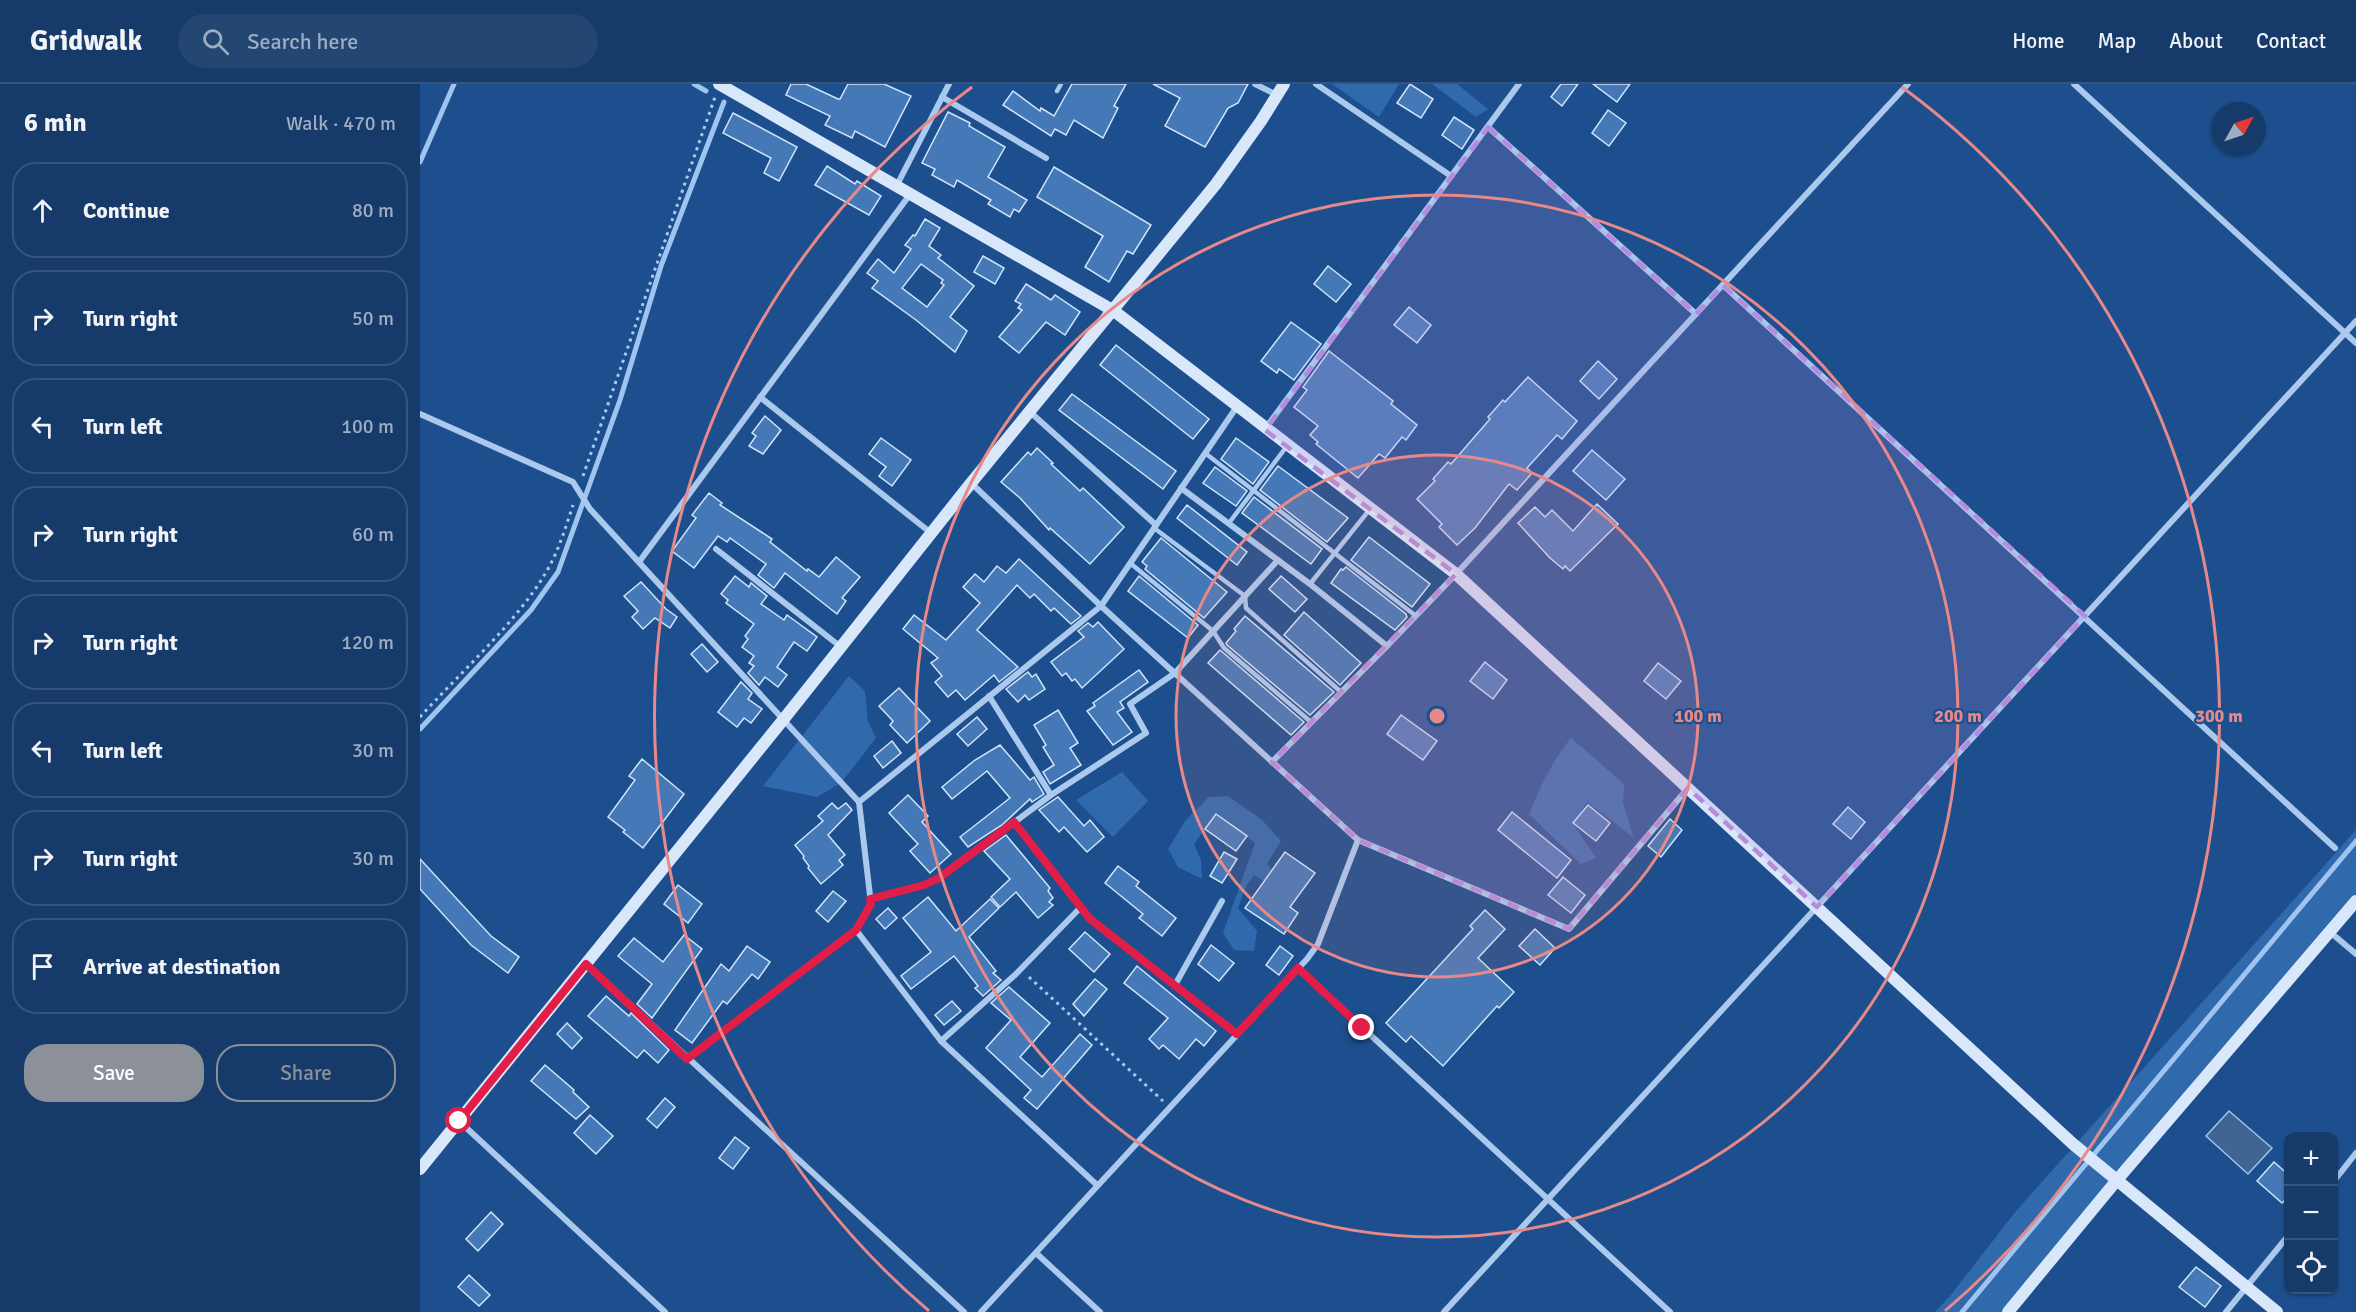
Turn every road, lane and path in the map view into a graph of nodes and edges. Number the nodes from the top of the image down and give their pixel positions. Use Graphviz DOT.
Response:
graph roads {
  1 [pos="719,84"];
  2 [pos="949,84"];
  3 [pos="1061,84"];
  4 [pos="1255,84"];
  5 [pos="1284,84"];
  6 [pos="1316,84"];
  7 [pos="1519,84"];
  8 [pos="1908,84"];
  9 [pos="2074,84"];
  10 [pos="1057,91"];
  11 [pos="1277,95"];
  12 [pos="942,97"];
  13 [pos="1488,127"];
  14 [pos="1046,158"];
  15 [pos="1451,176"];
  16 [pos="897,185"];
  17 [pos="911,193"];
  18 [pos="1723,285"];
  19 [pos="1114,311"];
  20 [pos="1696,314"];
  21 [pos="2356,321"];
  22 [pos="2345,333"];
  23 [pos="2356,343"];
  24 [pos="760,397"];
  25 [pos="1236,408"];
  26 [pos="1030,412"];
  27 [pos="420,414"];
  28 [pos="1265,430"];
  29 [pos="1287,446"];
  30 [pos="1205,453"];
  31 [pos="971,483"];
  32 [pos="1181,488"];
  33 [pos="578,490"];
  34 [pos="1254,490"];
  35 [pos="1370,509"];
  36 [pos="1229,523"];
  37 [pos="1155,526"];
  38 [pos="932,533"];
  39 [pos="716,549"];
  40 [pos="1335,553"];
  41 [pos="1278,560"];
  42 [pos="639,562"];
  43 [pos="1130,563"];
  44 [pos="1456,574"];
  45 [pos="1310,584"];
  46 [pos="1245,596"];
  47 [pos="1101,606"];
  48 [pos="1416,616"];
  49 [pos="2085,616"];
  50 [pos="1213,631"];
  51 [pos="1386,646"];
  52 [pos="841,647"];
  53 [pos="1175,673"];
  54 [pos="1341,692"];
  55 [pos="989,696"];
  56 [pos="420,717"];
  57 [pos="783,720"];
  58 [pos="1311,722"];
  59 [pos="1272,762"];
  60 [pos="1688,788"];
  61 [pos="1051,795"];
  62 [pos="859,802"];
  63 [pos="1014,822"];
  64 [pos="1358,840"];
  65 [pos="2335,848"];
  66 [pos="870,899"];
  67 [pos="1222,901"];
  68 [pos="2356,901"];
  69 [pos="1081,907"];
  70 [pos="1816,907"];
  71 [pos="856,930"];
  72 [pos="2330,932"];
  73 [pos="2356,954"];
  74 [pos="586,964"];
  75 [pos="1298,968"];
  76 [pos="1021,970"];
  77 [pos="1175,985"];
  78 [pos="1237,1034"];
  79 [pos="941,1041"];
  80 [pos="687,1059"];
  81 [pos="1169,1107"];
  82 [pos="459,1121"];
  83 [pos="2356,1153"];
  84 [pos="420,1169"];
  85 [pos="2338,1176"];
  86 [pos="2117,1180"];
  87 [pos="1097,1185"];
  88 [pos="1547,1200"];
  89 [pos="2286,1240"];
  90 [pos="1036,1253"];
  91 [pos="2247,1287"];
  92 [pos="2011,1311"];
  93 [pos="665,1312"];
  94 [pos="964,1312"];
  95 [pos="981,1312"];
  96 [pos="1100,1312"];
  97 [pos="1444,1312"];
  98 [pos="1670,1312"];
  99 [pos="2226,1312"];
  100 [pos="2277,1312"];
  1 -- 16 [label="street"];
  1 -- 33 [label="path"];
  2 -- 12 [label="street"];
  3 -- 10 [label="lane"];
  4 -- 11 [label="street"];
  5 -- 11 [label="street"];
  6 -- 15 [label="street"];
  7 -- 13 [label="street"];
  8 -- 18 [label="street"];
  9 -- 22 [label="street"];
  11 -- 19 [label="street"];
  12 -- 14 [label="street"];
  12 -- 16 [label="street"];
  13 -- 15 [label="street"];
  13 -- 20 [label="street"];
  15 -- 28 [label="street"];
  16 -- 17 [label="street"];
  17 -- 19 [label="street"];
  17 -- 24 [label="street"];
  18 -- 20 [label="street"];
  18 -- 49 [label="street"];
  19 -- 25 [label="street"];
  19 -- 26 [label="street"];
  20 -- 44 [label="street"];
  21 -- 22 [label="street"];
  22 -- 23 [label="street"];
  22 -- 49 [label="street"];
  24 -- 38 [label="street"];
  24 -- 42 [label="street"];
  25 -- 28 [label="street"];
  25 -- 30 [label="street"];
  26 -- 31 [label="street"];
  26 -- 37 [label="street"];
  27 -- 33 [label="street"];
  28 -- 29 [label="street"];
  29 -- 34 [label="lane"];
  29 -- 35 [label="street"];
  30 -- 32 [label="street"];
  30 -- 34 [label="lane"];
  31 -- 38 [label="street"];
  31 -- 47 [label="street"];
  32 -- 36 [label="street"];
  32 -- 37 [label="street"];
  33 -- 42 [label="street"];
  33 -- 56 [label="path"];
  34 -- 36 [label="lane"];
  34 -- 40 [label="lane"];
  35 -- 40 [label="lane"];
  35 -- 44 [label="street"];
  36 -- 41 [label="street"];
  37 -- 43 [label="street"];
  37 -- 46 [label="lane"];
  38 -- 52 [label="street"];
  39 -- 52 [label="street"];
  40 -- 45 [label="lane"];
  40 -- 48 [label="lane"];
  41 -- 45 [label="street"];
  41 -- 46 [label="street"];
  42 -- 57 [label="street"];
  43 -- 47 [label="street"];
  43 -- 50 [label="lane"];
  44 -- 48 [label="street"];
  44 -- 60 [label="street"];
  45 -- 51 [label="street"];
  46 -- 50 [label="street"];
  46 -- 54 [label="lane"];
  47 -- 53 [label="street"];
  47 -- 55 [label="street"];
  48 -- 51 [label="street"];
  49 -- 65 [label="street"];
  49 -- 70 [label="street"];
  50 -- 53 [label="street"];
  50 -- 58 [label="lane"];
  51 -- 54 [label="street"];
  52 -- 57 [label="street"];
  53 -- 59 [label="street"];
  53 -- 61 [label="street"];
  54 -- 58 [label="street"];
  55 -- 61 [label="street"];
  55 -- 62 [label="street"];
  57 -- 62 [label="street"];
  57 -- 74 [label="street"];
  58 -- 59 [label="street"];
  59 -- 64 [label="street"];
  60 -- 64 [label="street"];
  60 -- 70 [label="street"];
  61 -- 63 [label="street"];
  62 -- 66 [label="street"];
  63 -- 66 [label="street"];
  63 -- 69 [label="street"];
  64 -- 75 [label="street"];
  66 -- 71 [label="street"];
  67 -- 77 [label="street"];
  68 -- 72 [label="street"];
  69 -- 76 [label="street"];
  69 -- 77 [label="street"];
  70 -- 86 [label="street"];
  70 -- 88 [label="street"];
  71 -- 79 [label="street"];
  71 -- 80 [label="street"];
  72 -- 73 [label="street"];
  72 -- 86 [label="street"];
  74 -- 80 [label="street"];
  74 -- 82 [label="street"];
  75 -- 78 [label="street"];
  75 -- 88 [label="street"];
  76 -- 79 [label="street"];
  76 -- 81 [label="path"];
  77 -- 78 [label="street"];
  78 -- 81 [label="street"];
  79 -- 87 [label="street"];
  80 -- 94 [label="street"];
  81 -- 87 [label="street"];
  82 -- 84 [label="street"];
  82 -- 93 [label="street"];
  83 -- 85 [label="street"];
  86 -- 91 [label="street"];
  86 -- 92 [label="street"];
  87 -- 90 [label="street"];
  88 -- 97 [label="street"];
  88 -- 98 [label="street"];
  89 -- 91 [label="street"];
  90 -- 95 [label="street"];
  90 -- 96 [label="street"];
  91 -- 99 [label="street"];
  91 -- 100 [label="street"];
}
